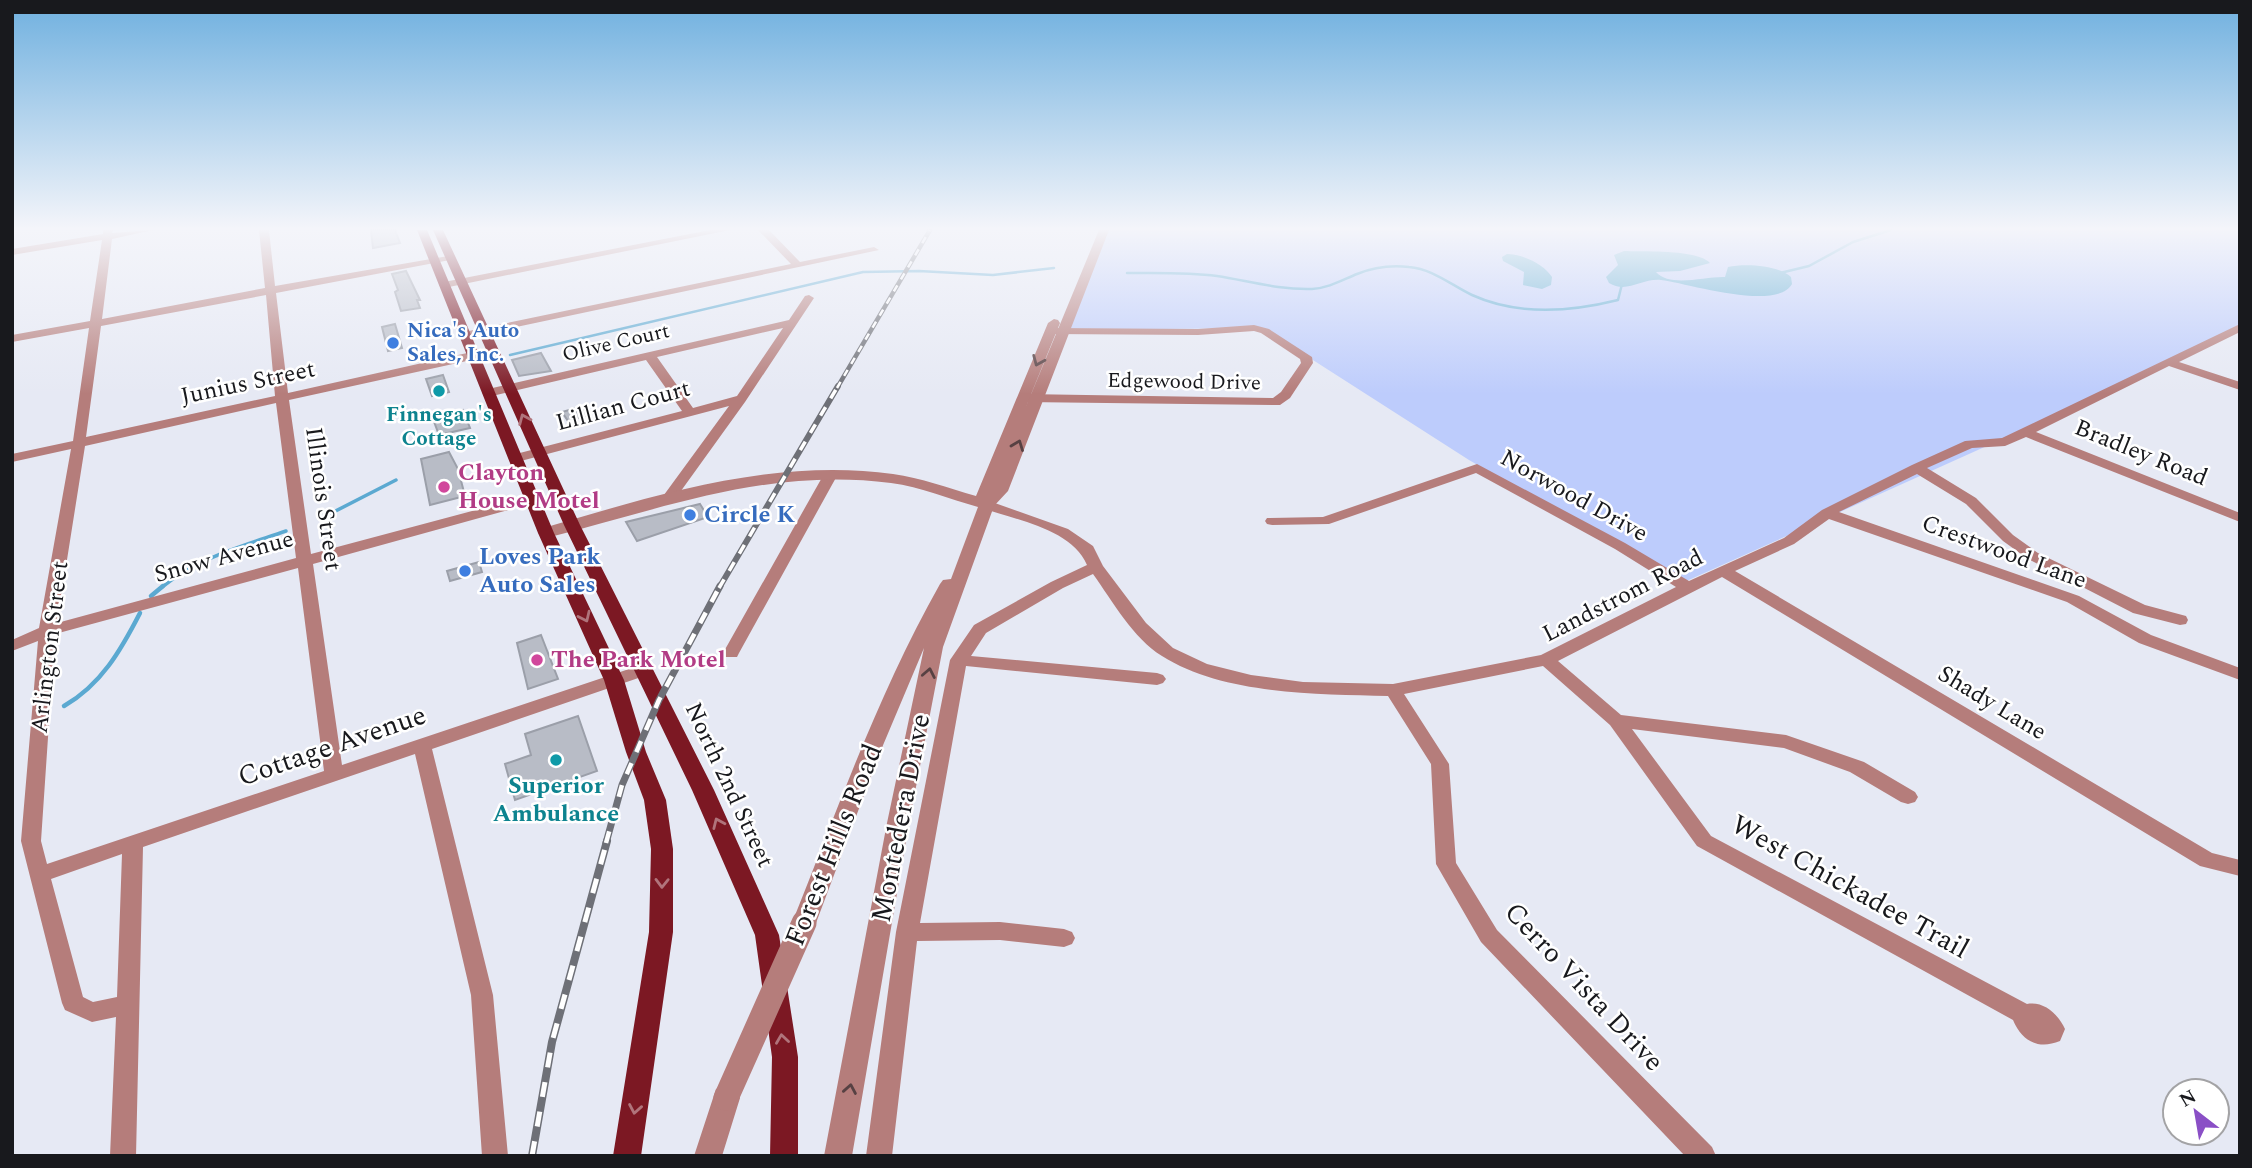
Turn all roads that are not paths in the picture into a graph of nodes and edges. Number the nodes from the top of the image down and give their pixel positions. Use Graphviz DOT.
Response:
graph roads {
  1 [pos="100,285"];
  2 [pos="270,285"];
  3 [pos="305,285"];
  4 [pos="444,285"];
  5 [pos="447,285"];
  6 [pos="463,285"];
  7 [pos="705,285"];
  8 [pos="1073,285"];
  9 [pos="1078,285"];
  10 [pos="271,291"];
  11 [pos="809,298"];
  12 [pos="793,322"];
  13 [pos="94,324"];
  14 [pos="2240,327"];
  15 [pos="1057,330"];
  16 [pos="485,331"];
  17 [pos="464,335"];
  18 [pos="12,339"];
  19 [pos="494,351"];
  20 [pos="649,355"];
  21 [pos="472,356"];
  22 [pos="2168,362"];
  23 [pos="2240,386"];
  24 [pos="510,387"];
  25 [pos="488,393"];
  26 [pos="282,398"];
  27 [pos="1029,398"];
  28 [pos="741,399"];
  29 [pos="689,412"];
  30 [pos="2025,432"];
  31 [pos="79,443"];
  32 [pos="538,452"];
  33 [pos="12,458"];
  34 [pos="517,458"];
  35 [pos="1917,468"];
  36 [pos="831,474"];
  37 [pos="532,499"];
  38 [pos="667,499"];
  39 [pos="987,505"];
  40 [pos="1827,513"];
  41 [pos="2237,514"];
  42 [pos="1272,520"];
  43 [pos="572,525"];
  44 [pos="546,533"];
  45 [pos="974,542"];
  46 [pos="306,560"];
  47 [pos="1096,567"];
  48 [pos="1723,571"];
  49 [pos="1688,587"];
  50 [pos="2180,620"];
  51 [pos="47,631"];
  52 [pos="12,646"];
  53 [pos="731,653"];
  54 [pos="959,660"];
  55 [pos="1546,660"];
  56 [pos="644,670"];
  57 [pos="2240,674"];
  58 [pos="1157,679"];
  59 [pos="614,680"];
  60 [pos="1393,690"];
  61 [pos="1616,721"];
  62 [pos="422,745"];
  63 [pos="334,775"];
  64 [pos="1908,797"];
  65 [pos="133,843"];
  66 [pos="2240,868"];
  67 [pos="38,875"];
  68 [pos="907,932"];
  69 [pos="1064,938"];
  70 [pos="128,1005"];
  71 [pos="2025,1015"];
  72 [pos="1694,1153"];
  73 [pos="123,1156"];
  74 [pos="495,1156"];
  75 [pos="627,1156"];
  76 [pos="708,1156"];
  77 [pos="784,1156"];
  78 [pos="838,1156"];
  79 [pos="879,1156"];
  1 -- 13 [label="street, Arlington Street"];
  2 -- 10 [label="street, Illinois Street"];
  3 -- 10 [label="street"];
  4 -- 5 [label="street"];
  4 -- 17 [label="main road"];
  6 -- 16 [label="main road, North 2nd Street"];
  7 -- 16 [label="street"];
  8 -- 15 [label="street, Forest Hills Road"];
  9 -- 15 [label="street, Forest Hills Road"];
  10 -- 13 [label="street"];
  10 -- 26 [label="street, Illinois Street"];
  11 -- 12 [label="street"];
  12 -- 20 [label="street, Olive Court"];
  12 -- 28 [label="street"];
  13 -- 18 [label="street"];
  13 -- 31 [label="street, Arlington Street"];
  14 -- 22 [label="street, Landstrom Road"];
  15 -- 27 [label="street, Forest Hills Road"];
  15 -- 27 [label="street, Edgewood Drive"];
  16 -- 17 [label="street"];
  16 -- 19 [label="main road, North 2nd Street"];
  17 -- 21 [label="main road"];
  19 -- 21 [label="street, Junius Street"];
  19 -- 24 [label="main road, North 2nd Street"];
  20 -- 24 [label="street, Olive Court"];
  20 -- 29 [label="street"];
  21 -- 25 [label="main road"];
  21 -- 26 [label="street, Junius Street"];
  22 -- 23 [label="street"];
  22 -- 30 [label="street, Landstrom Road"];
  24 -- 25 [label="street, Olive Court"];
  32 -- 24 [label="main road, North 2nd Street, one-way"];
  25 -- 34 [label="main road"];
  26 -- 31 [label="street, Junius Street"];
  26 -- 46 [label="street, Illinois Street"];
  27 -- 39 [label="street, Forest Hills Road"];
  28 -- 29 [label="street, Lillian Court"];
  28 -- 38 [label="street"];
  29 -- 32 [label="street, Lillian Court"];
  30 -- 35 [label="street, Landstrom Road"];
  30 -- 41 [label="street, Bradley Road"];
  31 -- 33 [label="street, Junius Street"];
  31 -- 51 [label="street, Arlington Street"];
  32 -- 34 [label="street, Lillian Court"];
  32 -- 43 [label="main road, North 2nd Street"];
  34 -- 37 [label="main road"];
  35 -- 40 [label="street, Landstrom Road"];
  35 -- 50 [label="street"];
  36 -- 38 [label="street, Landstrom Road"];
  36 -- 39 [label="street, Landstrom Road"];
  36 -- 53 [label="street"];
  37 -- 44 [label="main road"];
  37 -- 46 [label="street, Snow Avenue"];
  38 -- 43 [label="street, Landstrom Road"];
  39 -- 45 [label="street, Forest Hills Road"];
  39 -- 47 [label="street, Landstrom Road"];
  40 -- 48 [label="street, Landstrom Road"];
  40 -- 57 [label="street, Crestwood Lane"];
  42 -- 49 [label="street, Norwood Drive"];
  43 -- 44 [label="street, Landstrom Road"];
  43 -- 56 [label="main road, North 2nd Street"];
  44 -- 59 [label="main road, one-way"];
  45 -- 76 [label="street, Forest Hills Road, bridge"];
  78 -- 45 [label="street, Forest Hills Road, one-way"];
  46 -- 51 [label="street, Snow Avenue"];
  46 -- 63 [label="street, Illinois Street"];
  47 -- 54 [label="street, Montedera Drive"];
  47 -- 60 [label="street, Landstrom Road"];
  48 -- 49 [label="street, Landstrom Road"];
  48 -- 66 [label="street, Shady Lane"];
  49 -- 55 [label="street, Landstrom Road"];
  51 -- 52 [label="street, Snow Avenue"];
  51 -- 67 [label="street, Arlington Street"];
  54 -- 58 [label="street"];
  54 -- 68 [label="street, Montedera Drive"];
  55 -- 60 [label="street, Landstrom Road"];
  55 -- 61 [label="street, West Chickadee Trail"];
  56 -- 59 [label="street, Cottage Avenue"];
  77 -- 56 [label="main road, North 2nd Street, one-way"];
  59 -- 62 [label="street, Cottage Avenue"];
  59 -- 75 [label="main road, one-way"];
  60 -- 72 [label="street, Cerro Vista Drive"];
  61 -- 64 [label="street"];
  61 -- 71 [label="street, West Chickadee Trail"];
  62 -- 63 [label="street, Cottage Avenue"];
  62 -- 74 [label="street"];
  63 -- 65 [label="street, Cottage Avenue"];
  65 -- 67 [label="street, Cottage Avenue"];
  65 -- 70 [label="street"];
  67 -- 70 [label="street, Arlington Street"];
  68 -- 69 [label="street"];
  68 -- 79 [label="street, Montedera Drive"];
  70 -- 73 [label="street"];
}
